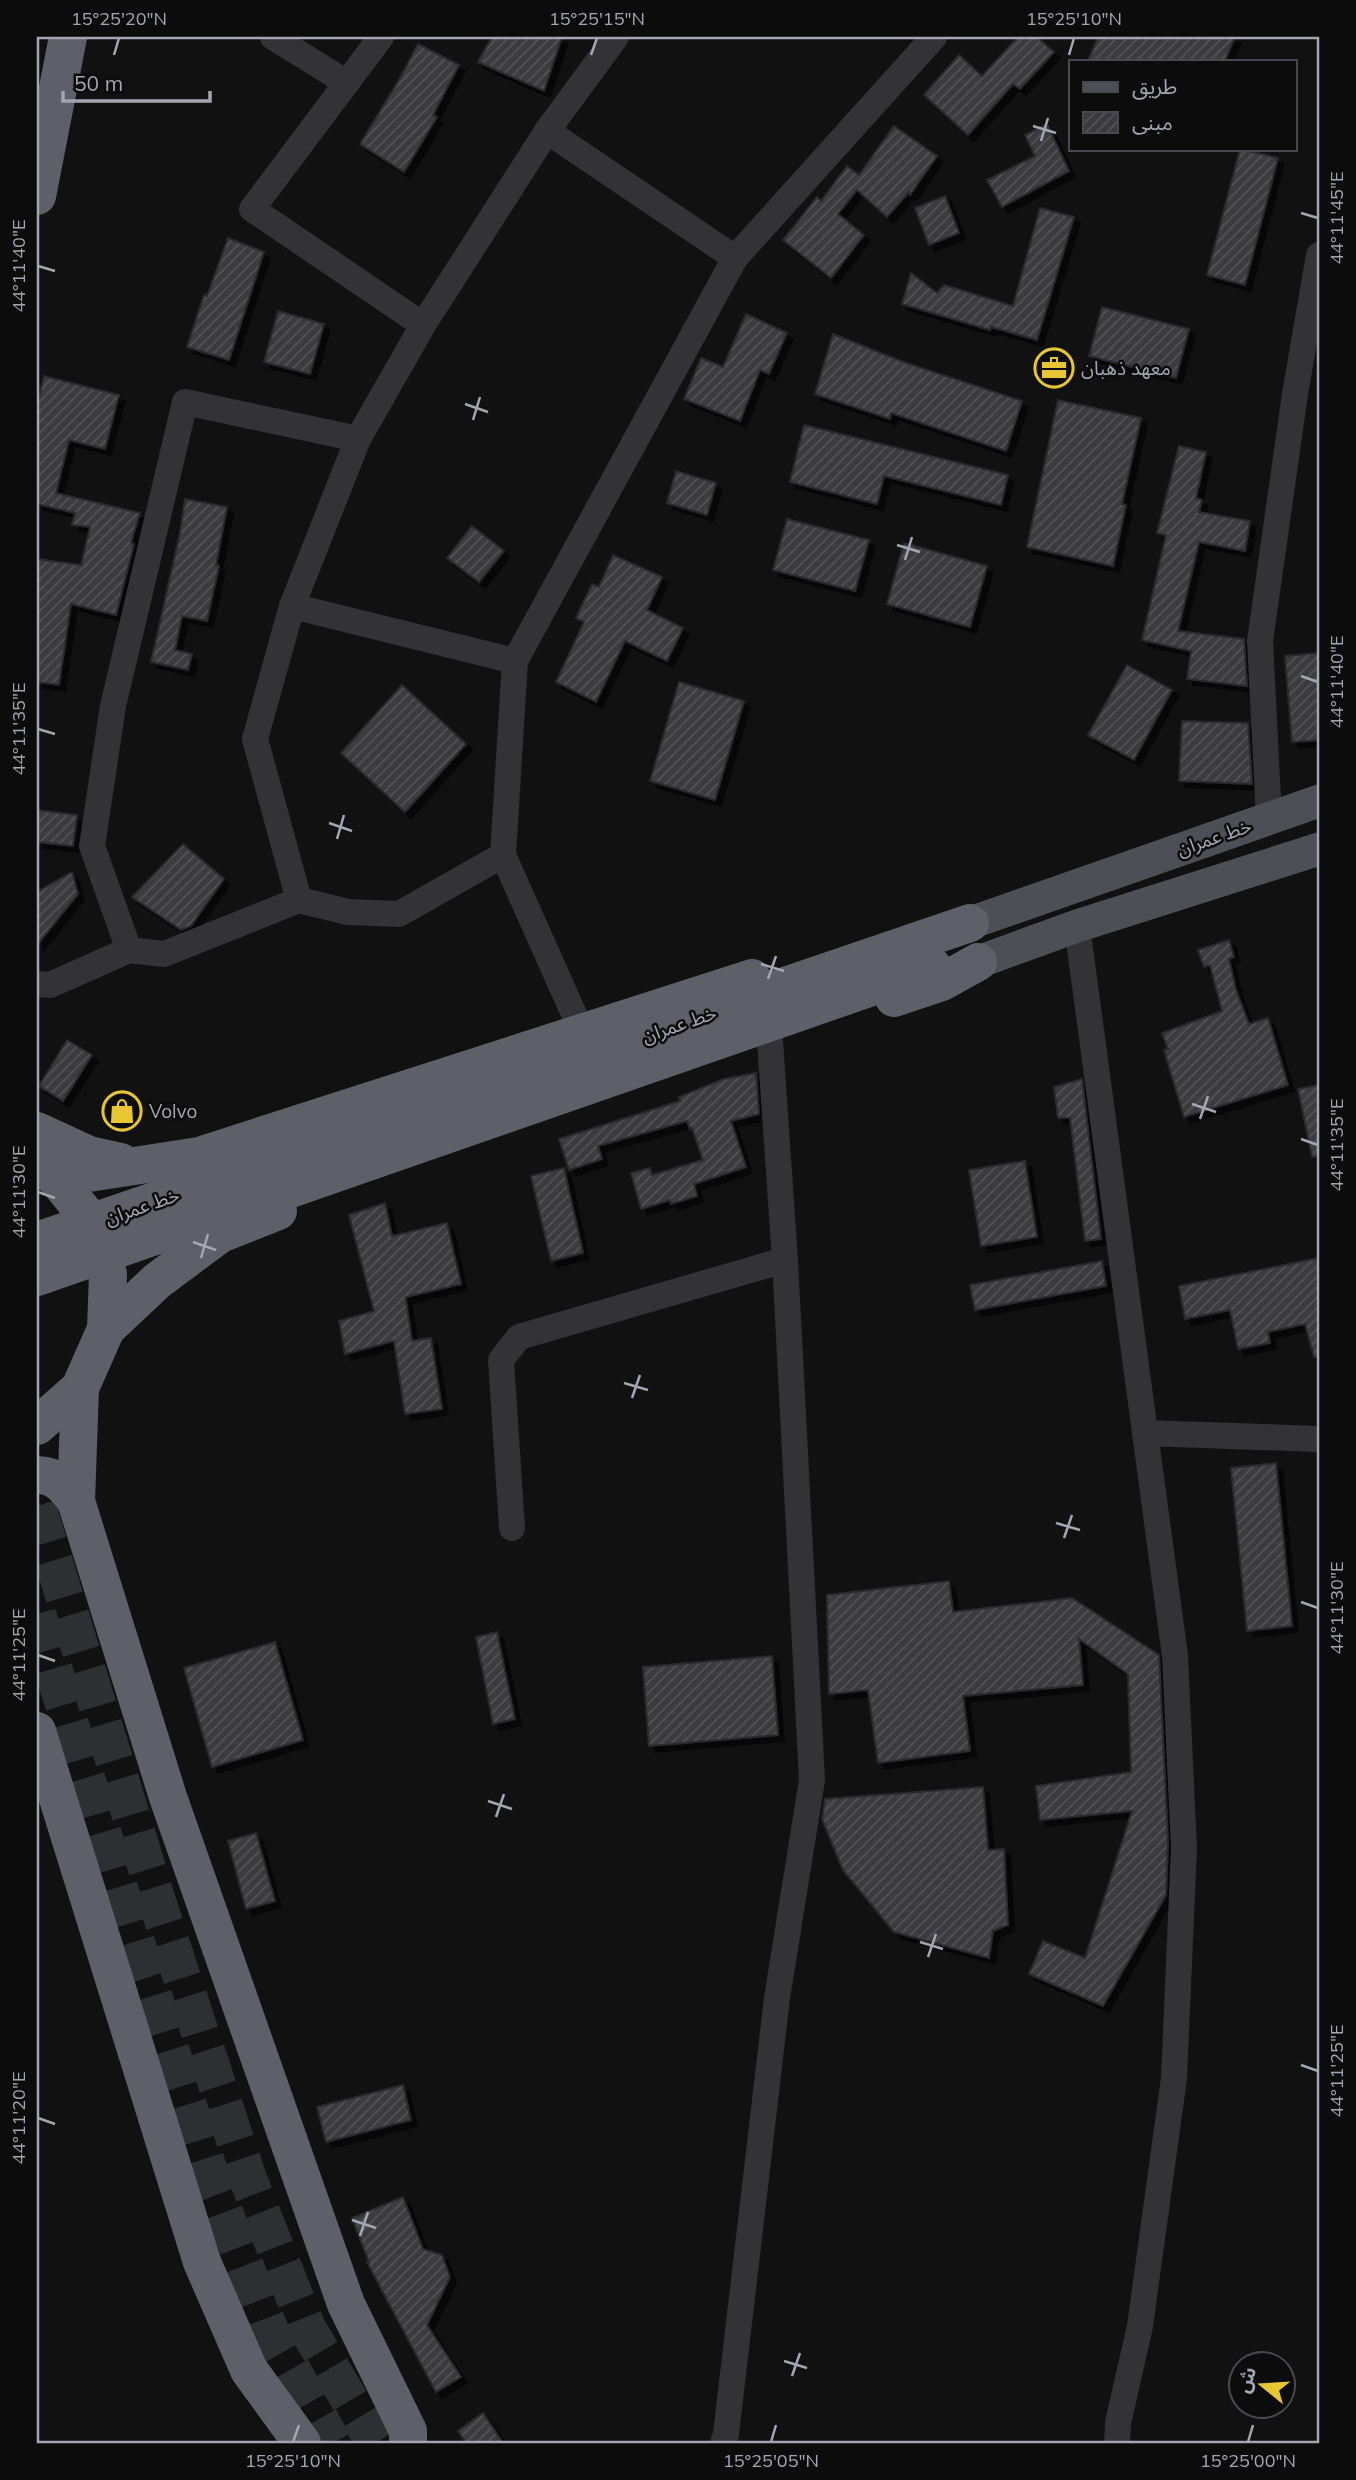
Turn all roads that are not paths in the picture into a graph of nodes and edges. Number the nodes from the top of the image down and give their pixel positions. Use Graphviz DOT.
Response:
graph roads {
  1 [pos="68,37"];
  2 [pos="273,37"];
  3 [pos="381,37"];
  4 [pos="616,37"];
  5 [pos="934,37"];
  6 [pos="347,83"];
  7 [pos="547,131"];
  8 [pos="37,197"];
  9 [pos="1319,255"];
  10 [pos="735,258"];
  11 [pos="423,325"];
  12 [pos="358,439"];
  13 [pos="292,606"];
  14 [pos="515,661"];
  15 [pos="1319,801"];
  16 [pos="1269,818"];
  17 [pos="1319,849"];
  18 [pos="503,855"];
  19 [pos="299,900"];
  20 [pos="970,923"];
  21 [pos="1077,926"];
  22 [pos="128,950"];
  23 [pos="978,962"];
  24 [pos="37,984"];
  25 [pos="582,1032"];
  26 [pos="770,1041"];
  27 [pos="37,1131"];
  28 [pos="199,1156"];
  29 [pos="140,1165"];
  30 [pos="46,1171"];
  31 [pos="220,1234"];
  32 [pos="37,1241"];
  33 [pos="785,1260"];
  34 [pos="37,1277"];
  35 [pos="106,1329"];
  36 [pos="79,1388"];
  37 [pos="37,1426"];
  38 [pos="1145,1433"];
  39 [pos="1319,1438"];
  40 [pos="37,1475"];
  41 [pos="76,1501"];
  42 [pos="512,1528"];
  43 [pos="37,1731"];
  44 [pos="302,2443"];
  45 [pos="408,2443"];
  46 [pos="723,2443"];
  47 [pos="1117,2443"];
  1 -- 8 [label="highway"];
  2 -- 6 [label="street"];
  3 -- 6 [label="street"];
  4 -- 7 [label="street"];
  5 -- 10 [label="street"];
  6 -- 11 [label="street"];
  7 -- 10 [label="street"];
  7 -- 11 [label="street"];
  9 -- 16 [label="street"];
  10 -- 14 [label="street"];
  11 -- 12 [label="street"];
  12 -- 13 [label="street"];
  12 -- 22 [label="street"];
  13 -- 14 [label="street"];
  13 -- 19 [label="street"];
  14 -- 18 [label="street"];
  15 -- 16 [label="main road, خط عمران"];
  16 -- 20 [label="main road, خط عمران"];
  17 -- 21 [label="main road, خط عمران"];
  18 -- 19 [label="street"];
  18 -- 25 [label="street"];
  19 -- 22 [label="street"];
  20 -- 25 [label="highway"];
  20 -- 32 [label="highway, خط عمران, bridge"];
  21 -- 23 [label="main road, خط عمران"];
  21 -- 38 [label="street"];
  22 -- 24 [label="street"];
  23 -- 26 [label="highway"];
  23 -- 34 [label="highway, خط عمران, bridge"];
  25 -- 28 [label="highway"];
  26 -- 31 [label="highway"];
  26 -- 33 [label="street"];
  27 -- 29 [label="highway"];
  28 -- 29 [label="highway"];
  28 -- 31 [label="highway"];
  29 -- 30 [label="highway"];
  30 -- 35 [label="highway"];
  31 -- 35 [label="highway"];
  33 -- 42 [label="street"];
  33 -- 46 [label="street"];
  35 -- 36 [label="highway"];
  36 -- 37 [label="highway"];
  36 -- 41 [label="highway"];
  38 -- 39 [label="street"];
  38 -- 47 [label="street"];
  40 -- 41 [label="highway"];
  41 -- 45 [label="highway"];
  43 -- 44 [label="highway"];
}
